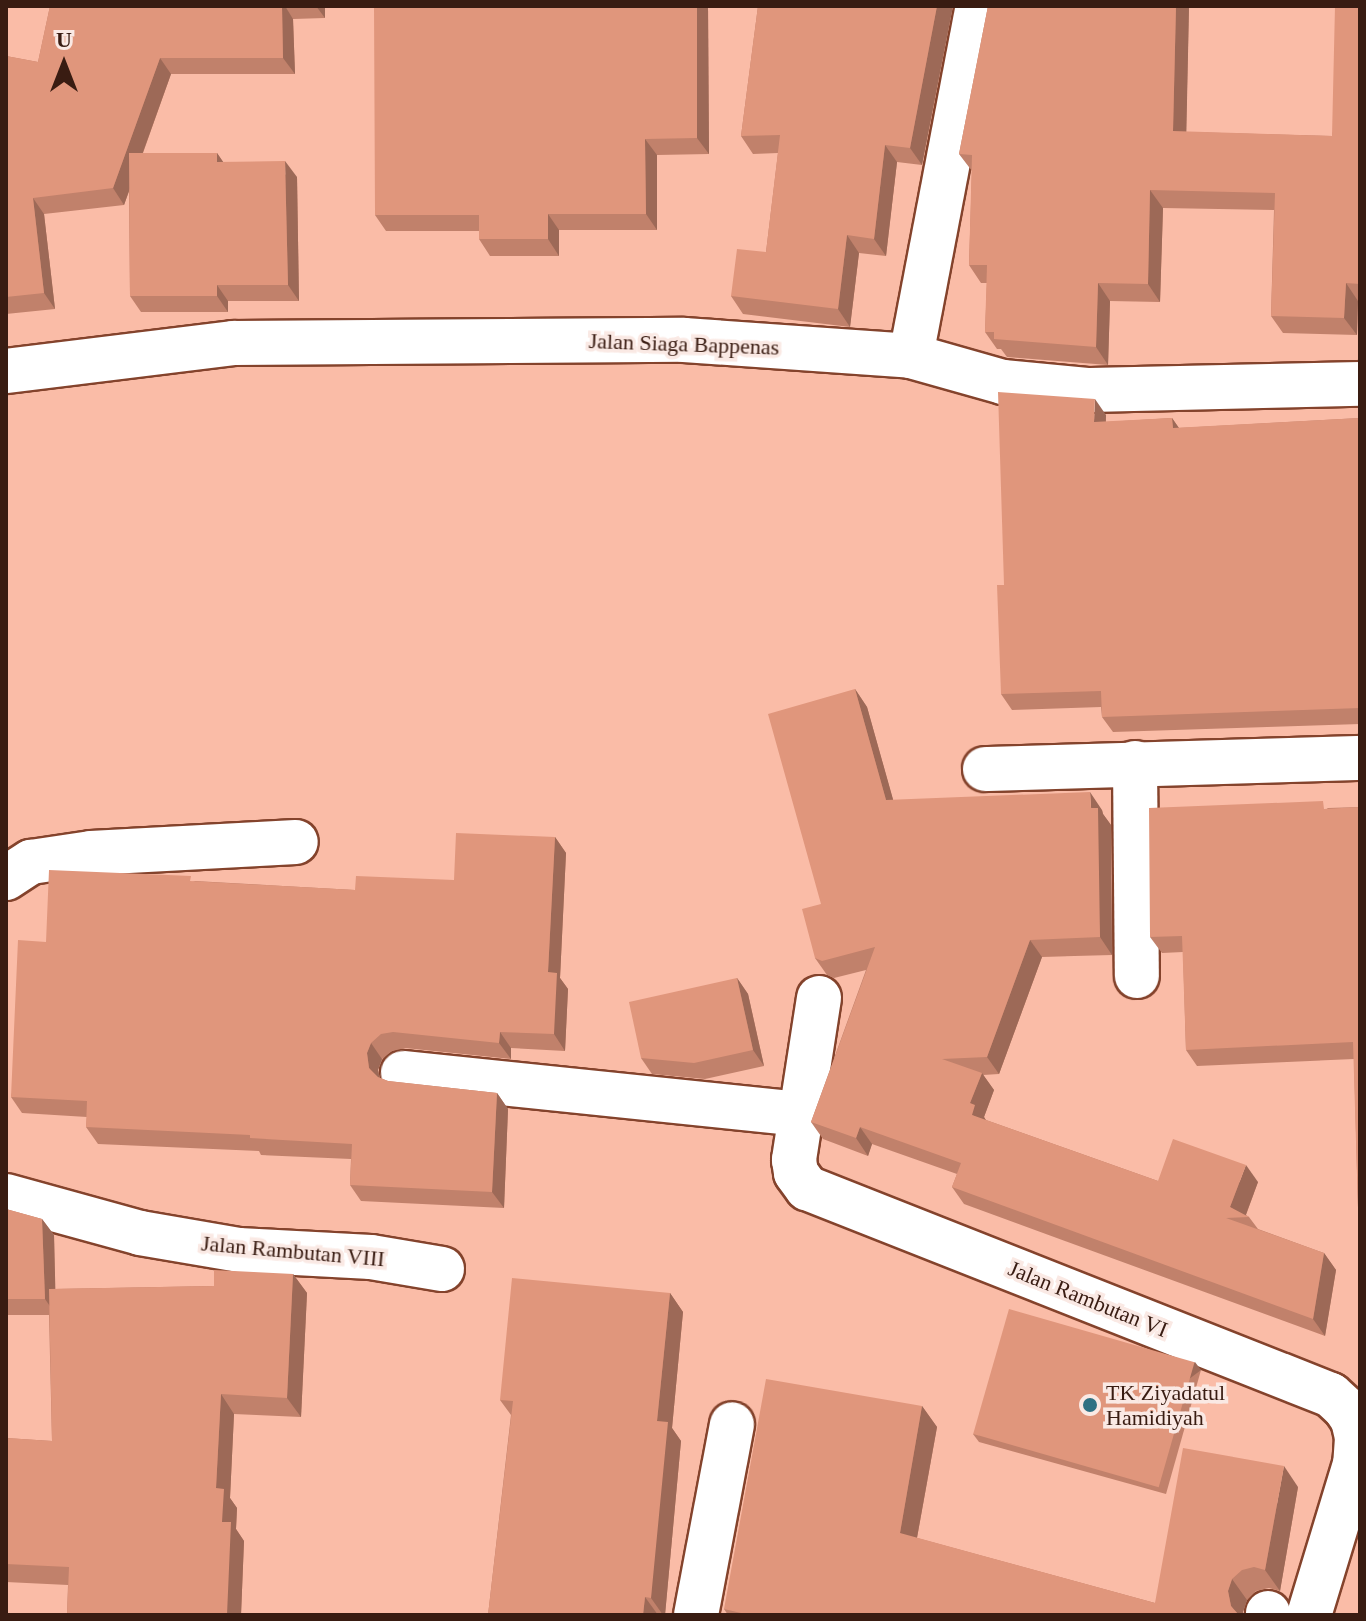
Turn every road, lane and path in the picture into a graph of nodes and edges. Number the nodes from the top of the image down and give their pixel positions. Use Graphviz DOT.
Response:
graph roads {
  1 [pos="978,6"];
  2 [pos="911,356"];
  3 [pos="6,371"];
  4 [pos="1360,384"];
  5 [pos="1360,758"];
  6 [pos="1135,763"];
  7 [pos="985,769"];
  8 [pos="296,842"];
  9 [pos="6,878"];
  10 [pos="1137,976"];
  11 [pos="819,998"];
  12 [pos="403,1073"];
  13 [pos="799,1114"];
  14 [pos="6,1196"];
  15 [pos="442,1269"];
  16 [pos="732,1424"];
  17 [pos="1281,1614"];
  18 [pos="696,1615"];
  1 -- 2 [label="street"];
  2 -- 3 [label="street, Jalan Siaga Bappenas"];
  2 -- 4 [label="street, Jalan Siaga Bappenas"];
  5 -- 6 [label="street"];
  6 -- 7 [label="street"];
  6 -- 10 [label="street"];
  8 -- 9 [label="street"];
  11 -- 13 [label="street, Jalan Rambutan VI"];
  12 -- 13 [label="street"];
  13 -- 17 [label="street, Jalan Rambutan VI"];
  14 -- 15 [label="street, Jalan Rambutan VIII"];
  16 -- 18 [label="street"];
}
